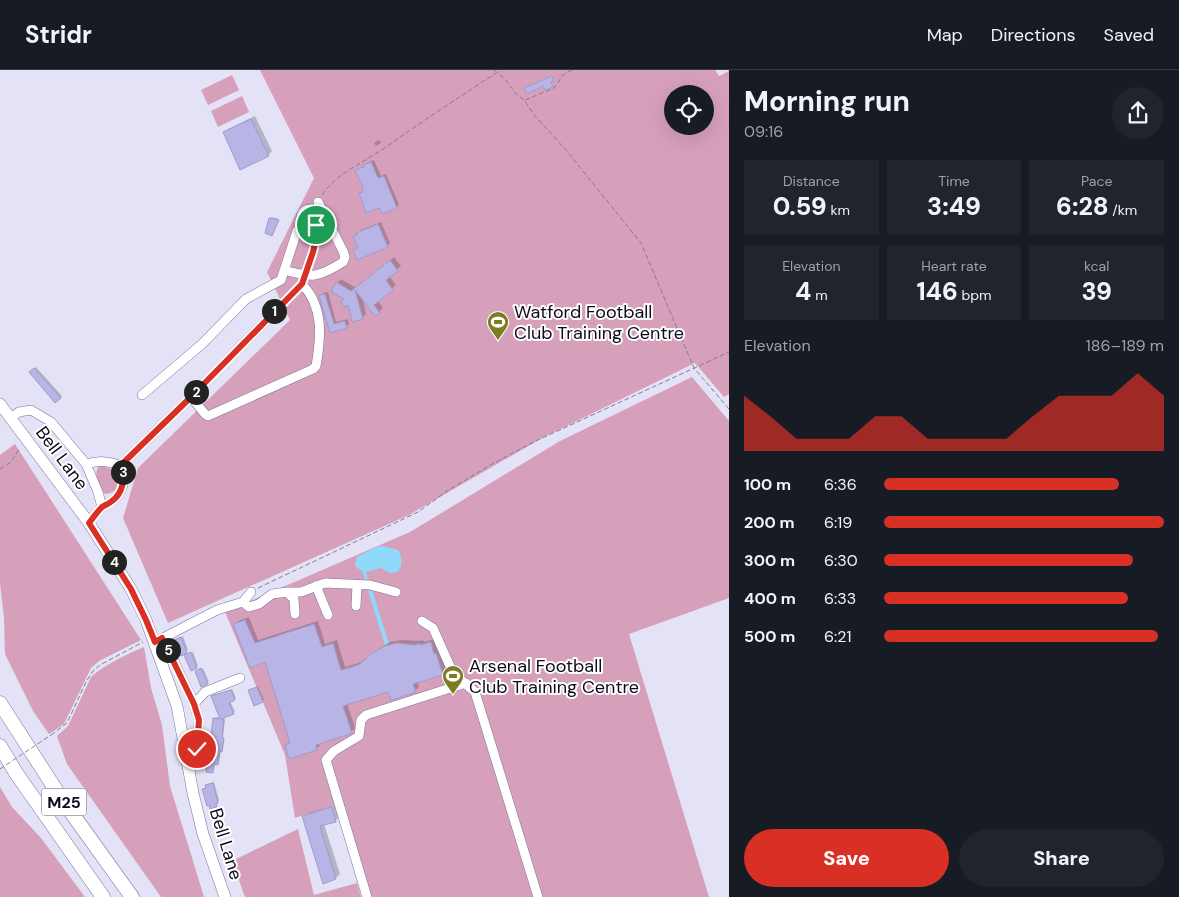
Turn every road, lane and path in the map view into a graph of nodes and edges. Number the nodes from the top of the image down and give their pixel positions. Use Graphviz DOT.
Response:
graph roads {
  1 [pos="494,70"];
  2 [pos="572,70"];
  3 [pos="496,72"];
  4 [pos="524,100"];
  5 [pos="318,202"];
  6 [pos="284,270"];
  7 [pos="303,280"];
  8 [pos="729,352"];
  9 [pos="694,368"];
  10 [pos="142,395"];
  11 [pos="191,397"];
  12 [pos="0,404"];
  13 [pos="729,409"];
  14 [pos="10,418"];
  15 [pos="26,438"];
  16 [pos="86,464"];
  17 [pos="120,466"];
  18 [pos="0,468"];
  19 [pos="102,507"];
  20 [pos="89,523"];
  21 [pos="357,585"];
  22 [pos="316,586"];
  23 [pos="251,592"];
  24 [pos="287,592"];
  25 [pos="396,592"];
  26 [pos="243,602"];
  27 [pos="356,606"];
  28 [pos="295,614"];
  29 [pos="328,615"];
  30 [pos="422,621"];
  31 [pos="154,640"];
  32 [pos="240,678"];
  33 [pos="466,683"];
  34 [pos="0,703"];
  35 [pos="194,704"];
  36 [pos="0,746"];
  37 [pos="0,769"];
  38 [pos="189,772"];
  39 [pos="103,897"];
  40 [pos="132,897"];
  41 [pos="225,897"];
  42 [pos="367,897"];
  43 [pos="538,897"];
  1 -- 3 [label="path"];
  2 -- 4 [label="path"];
  3 -- 4 [label="path"];
  3 -- 5 [label="path"];
  4 -- 9 [label="path"];
  5 -- 7 [label="street"];
  6 -- 7 [label="street"];
  6 -- 7 [label="street"];
  6 -- 10 [label="street"];
  7 -- 11 [label="street"];
  7 -- 11 [label="street"];
  8 -- 9 [label="path"];
  9 -- 13 [label="path"];
  9 -- 23 [label="path"];
  11 -- 17 [label="street"];
  12 -- 14 [label="main road, Bell Lane"];
  14 -- 15 [label="main road, Bell Lane"];
  14 -- 16 [label="street"];
  15 -- 18 [label="path"];
  15 -- 20 [label="main road, Bell Lane"];
  16 -- 17 [label="street"];
  16 -- 19 [label="street"];
  17 -- 19 [label="street"];
  19 -- 20 [label="street"];
  20 -- 31 [label="main road, Bell Lane"];
  21 -- 22 [label="street"];
  21 -- 25 [label="street"];
  21 -- 27 [label="street"];
  22 -- 24 [label="street"];
  22 -- 29 [label="street"];
  23 -- 26 [label="street"];
  24 -- 26 [label="street"];
  24 -- 28 [label="street"];
  26 -- 31 [label="street"];
  30 -- 33 [label="street"];
  31 -- 35 [label="street"];
  31 -- 37 [label="path, bridge"];
  31 -- 38 [label="main road, Bell Lane"];
  32 -- 35 [label="street"];
  33 -- 42 [label="street"];
  33 -- 43 [label="street"];
  34 -- 40 [label="highway, M25"];
  35 -- 38 [label="street"];
  36 -- 39 [label="highway, M25"];
  38 -- 41 [label="main road, Bell Lane"];
}
